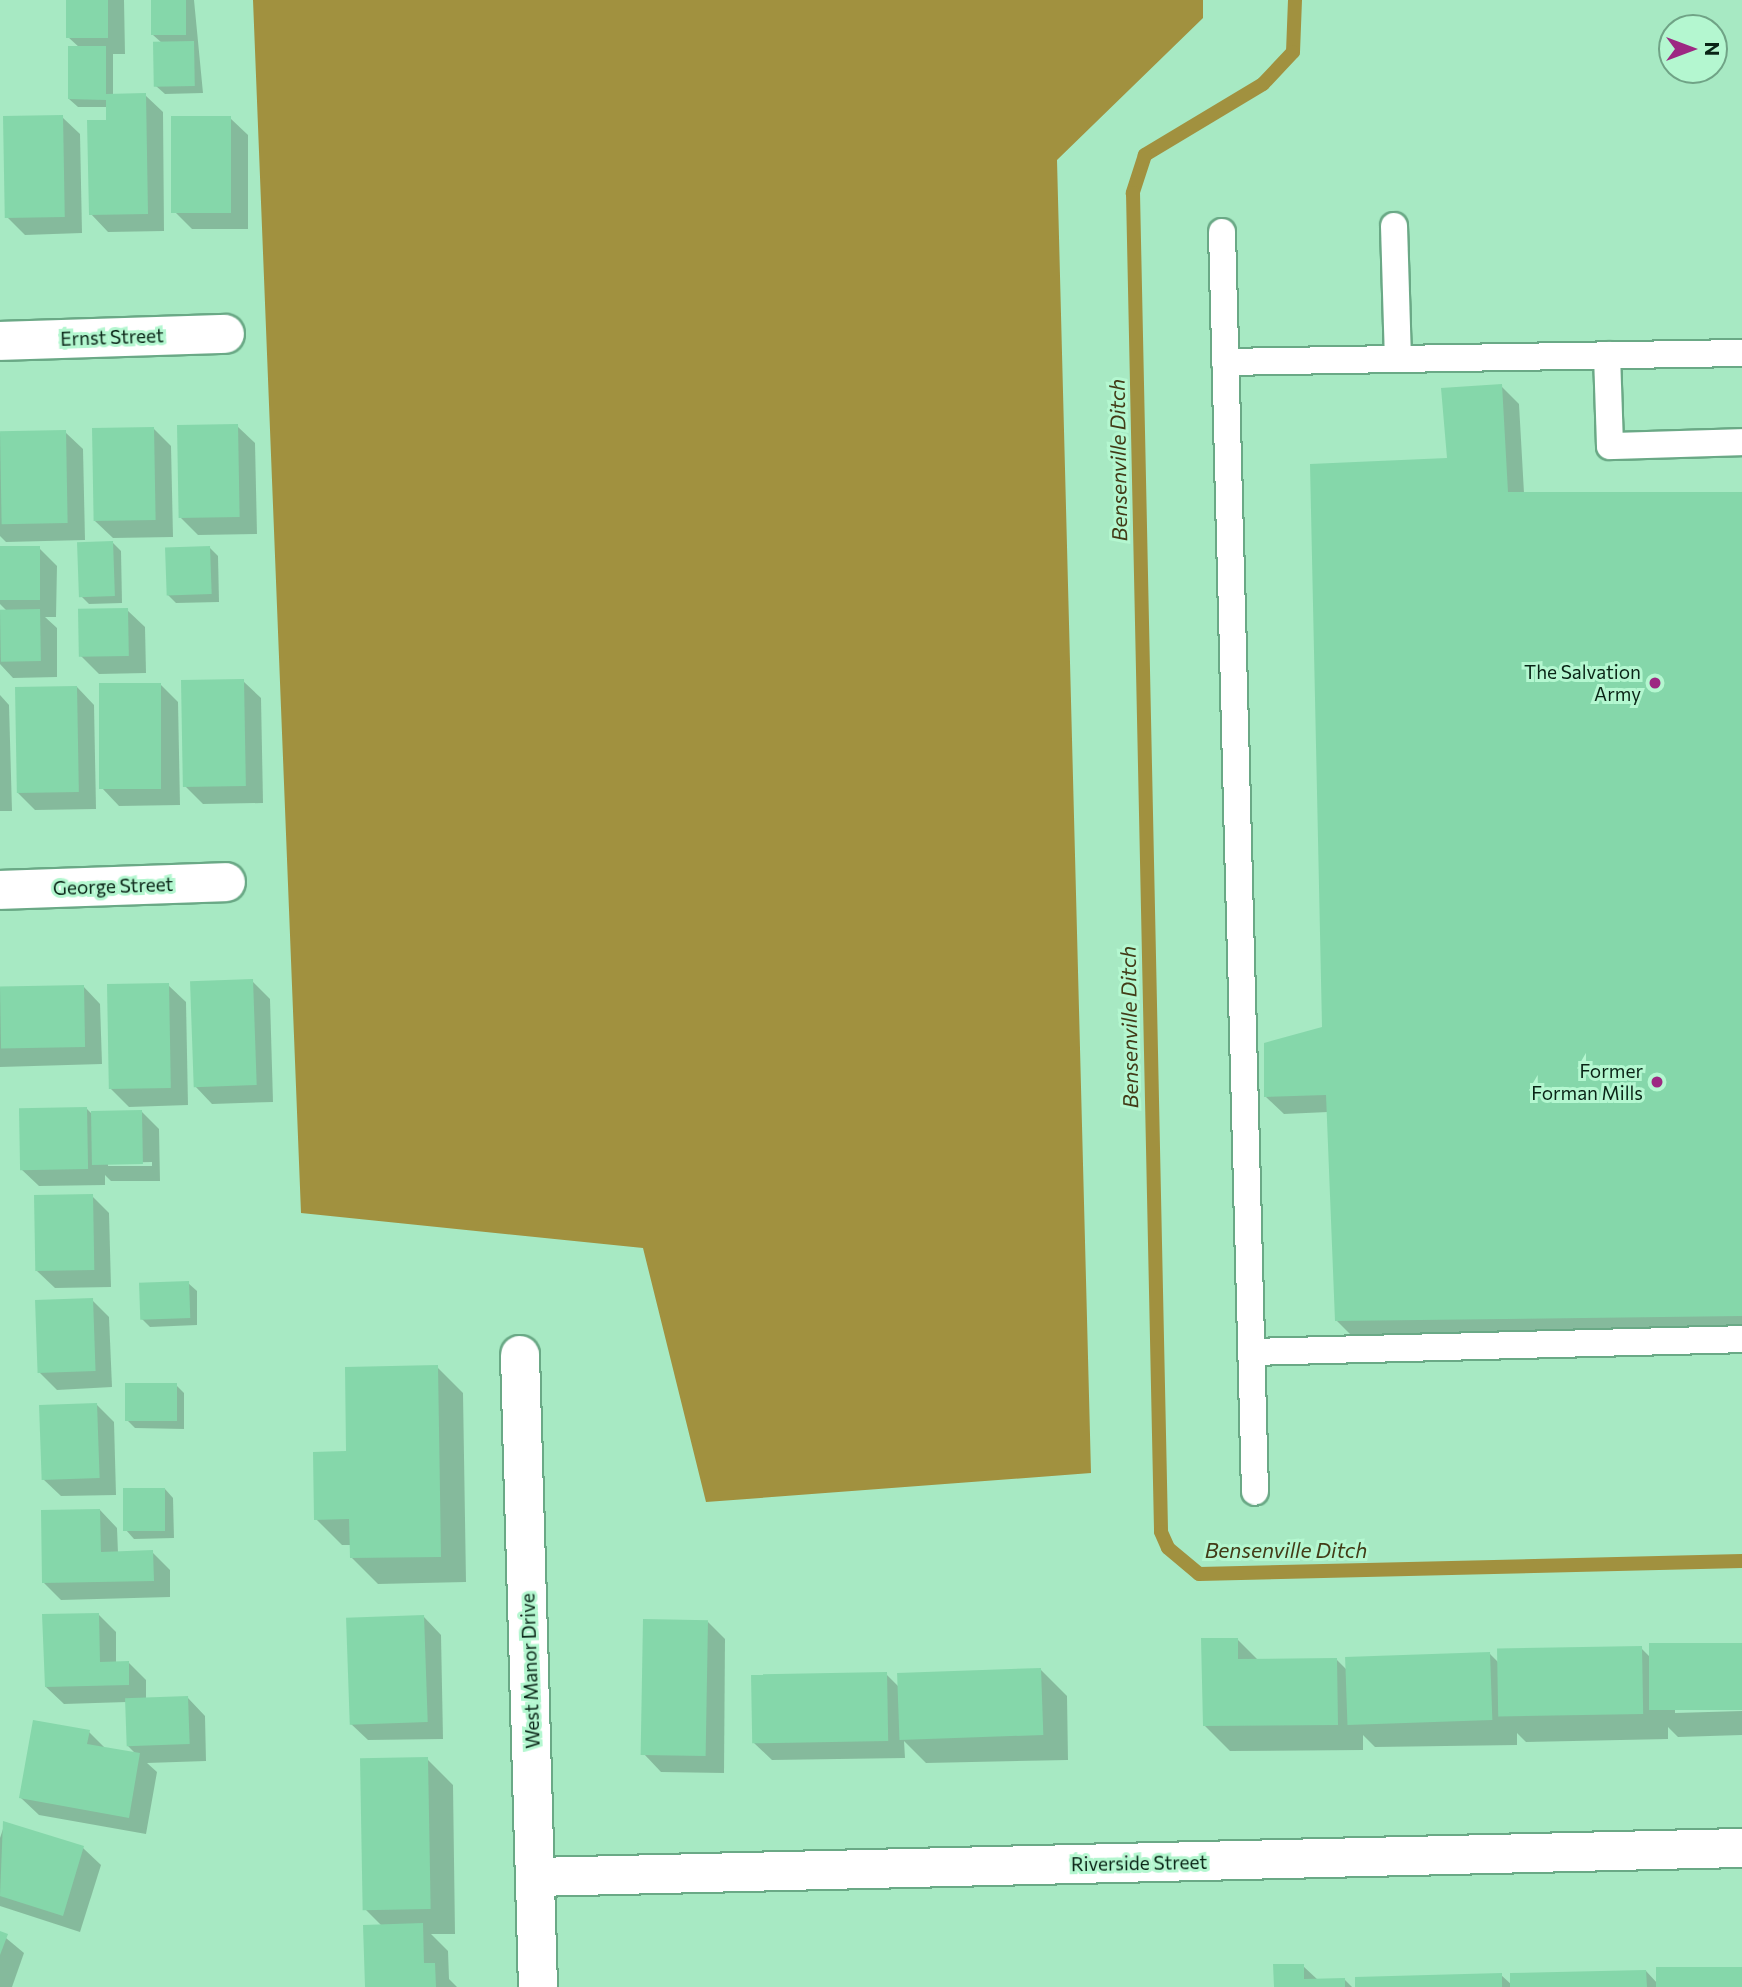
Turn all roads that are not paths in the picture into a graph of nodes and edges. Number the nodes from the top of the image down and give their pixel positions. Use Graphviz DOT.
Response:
graph roads {
  1 [pos="1394,226"];
  2 [pos="1222,232"];
  3 [pos="225,334"];
  4 [pos="0,341"];
  5 [pos="1742,353"];
  6 [pos="1607,355"];
  7 [pos="1398,359"];
  8 [pos="1225,362"];
  9 [pos="1742,442"];
  10 [pos="226,882"];
  11 [pos="0,890"];
  12 [pos="1742,1339"];
  13 [pos="1251,1352"];
  14 [pos="520,1355"];
  15 [pos="1255,1492"];
  16 [pos="1742,1849"];
  17 [pos="536,1877"];
  18 [pos="538,1987"];
  1 -- 7 [label="lane"];
  2 -- 8 [label="lane"];
  3 -- 4 [label="street, Ernst Street"];
  5 -- 6 [label="lane"];
  6 -- 7 [label="lane"];
  6 -- 9 [label="lane"];
  7 -- 8 [label="lane"];
  8 -- 13 [label="lane"];
  10 -- 11 [label="street, George Street"];
  12 -- 13 [label="lane"];
  13 -- 15 [label="lane"];
  14 -- 17 [label="street, West Manor Drive"];
  16 -- 17 [label="street, Riverside Street"];
  17 -- 18 [label="street, West Manor Drive"];
}
